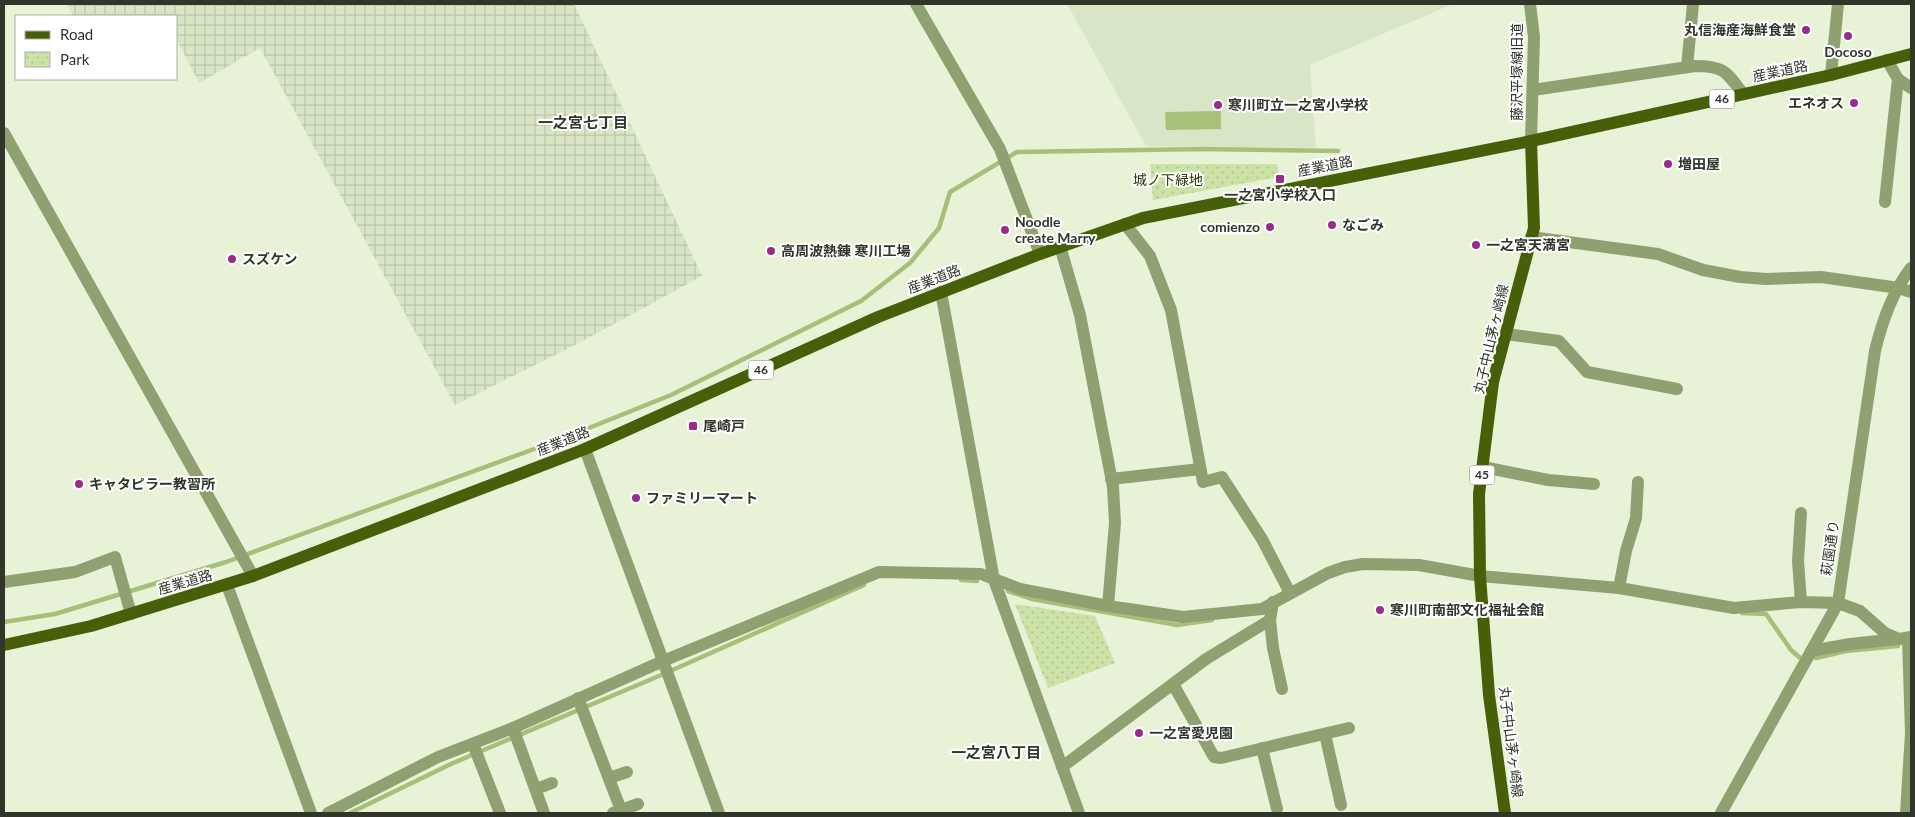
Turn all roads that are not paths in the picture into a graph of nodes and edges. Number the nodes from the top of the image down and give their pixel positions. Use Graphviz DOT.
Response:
graph roads {
  1 [pos="916,4"];
  2 [pos="1530,4"];
  3 [pos="1693,4"];
  4 [pos="1838,4"];
  5 [pos="1911,54"];
  6 [pos="1887,60"];
  7 [pos="1687,67"];
  8 [pos="1831,75"];
  9 [pos="1898,79"];
  10 [pos="1911,88"];
  11 [pos="1533,90"];
  12 [pos="1743,94"];
  13 [pos="4,133"];
  14 [pos="1531,141"];
  15 [pos="1885,202"];
  16 [pos="1125,224"];
  17 [pos="1531,237"];
  18 [pos="1060,246"];
  19 [pos="1040,254"];
  20 [pos="1911,268"];
  21 [pos="1905,290"];
  22 [pos="941,292"];
  23 [pos="1506,334"];
  24 [pos="1677,388"];
  25 [pos="585,449"];
  26 [pos="1483,467"];
  27 [pos="1200,469"];
  28 [pos="1111,479"];
  29 [pos="1638,482"];
  30 [pos="1594,484"];
  31 [pos="1801,513"];
  32 [pos="253,576"];
  33 [pos="1480,576"];
  34 [pos="994,580"];
  35 [pos="4,582"];
  36 [pos="227,585"];
  37 [pos="1620,588"];
  38 [pos="1290,593"];
  39 [pos="1801,602"];
  40 [pos="1838,603"];
  41 [pos="1108,606"];
  42 [pos="1271,613"];
  43 [pos="131,614"];
  44 [pos="1906,638"];
  45 [pos="4,646"];
  46 [pos="1811,652"];
  47 [pos="663,663"];
  48 [pos="1173,684"];
  49 [pos="1282,689"];
  50 [pos="578,698"];
  51 [pos="513,728"];
  52 [pos="1349,728"];
  53 [pos="1325,734"];
  54 [pos="474,744"];
  55 [pos="1262,748"];
  56 [pos="1062,767"];
  57 [pos="627,772"];
  58 [pos="609,778"];
  59 [pos="552,783"];
  60 [pos="536,789"];
  61 [pos="638,804"];
  62 [pos="1341,805"];
  63 [pos="1277,809"];
  64 [pos="617,812"];
  65 [pos="311,813"];
  66 [pos="328,813"];
  67 [pos="500,813"];
  68 [pos="544,813"];
  69 [pos="719,813"];
  70 [pos="1079,813"];
  71 [pos="1505,813"];
  72 [pos="1721,813"];
  73 [pos="1906,813"];
  1 -- 19 [label="street"];
  2 -- 11 [label="street, 藤沢平塚線旧道"];
  3 -- 7 [label="street"];
  4 -- 8 [label="street"];
  5 -- 6 [label="main road, 産業道路 / 46"];
  6 -- 8 [label="main road, 産業道路 / 46"];
  6 -- 9 [label="street"];
  7 -- 11 [label="street"];
  7 -- 12 [label="street"];
  8 -- 12 [label="main road, 産業道路 / 46"];
  9 -- 10 [label="street"];
  9 -- 15 [label="street"];
  11 -- 14 [label="street, 藤沢平塚線旧道"];
  12 -- 14 [label="main road, 産業道路 / 46"];
  13 -- 32 [label="street"];
  14 -- 16 [label="main road, 産業道路 / 46"];
  14 -- 17 [label="main road, 丸子中山茅ヶ崎線 / 45"];
  16 -- 18 [label="main road, 産業道路 / 46"];
  16 -- 27 [label="street"];
  17 -- 21 [label="street"];
  17 -- 23 [label="main road, 丸子中山茅ヶ崎線 / 45"];
  18 -- 19 [label="main road, 産業道路 / 46"];
  18 -- 28 [label="street"];
  19 -- 22 [label="main road, 産業道路 / 46"];
  20 -- 21 [label="street, 萩園通り"];
  21 -- 40 [label="street, 萩園通り"];
  22 -- 25 [label="main road, 産業道路 / 46"];
  22 -- 34 [label="street"];
  23 -- 24 [label="street"];
  23 -- 26 [label="main road, 丸子中山茅ヶ崎線 / 45"];
  25 -- 32 [label="main road, 産業道路 / 46"];
  25 -- 47 [label="street"];
  26 -- 30 [label="street"];
  26 -- 33 [label="main road, 丸子中山茅ヶ崎線 / 45"];
  27 -- 28 [label="street"];
  27 -- 38 [label="street"];
  28 -- 41 [label="street"];
  29 -- 37 [label="street"];
  31 -- 39 [label="street"];
  32 -- 36 [label="main road, 産業道路 / 46"];
  33 -- 37 [label="street"];
  33 -- 38 [label="street"];
  33 -- 71 [label="main road, 丸子中山茅ヶ崎線 / 45"];
  34 -- 41 [label="street"];
  34 -- 47 [label="street"];
  34 -- 56 [label="street"];
  35 -- 43 [label="street"];
  36 -- 43 [label="main road, 産業道路 / 46"];
  36 -- 65 [label="street"];
  37 -- 39 [label="street"];
  38 -- 42 [label="street"];
  39 -- 40 [label="street"];
  40 -- 44 [label="street"];
  40 -- 46 [label="street, 萩園通り"];
  41 -- 42 [label="street"];
  42 -- 48 [label="street"];
  42 -- 49 [label="street"];
  43 -- 45 [label="main road, 産業道路 / 46"];
  44 -- 46 [label="street"];
  44 -- 73 [label="street"];
  46 -- 72 [label="street, 萩園通り"];
  47 -- 50 [label="street"];
  47 -- 69 [label="street"];
  48 -- 55 [label="street"];
  48 -- 56 [label="street"];
  50 -- 51 [label="street"];
  50 -- 58 [label="street"];
  51 -- 54 [label="street"];
  51 -- 60 [label="street"];
  52 -- 53 [label="street"];
  53 -- 55 [label="street"];
  53 -- 62 [label="street"];
  54 -- 66 [label="street"];
  54 -- 67 [label="street"];
  55 -- 63 [label="street"];
  56 -- 70 [label="street"];
  57 -- 58 [label="street"];
  58 -- 64 [label="street"];
  59 -- 60 [label="street"];
  60 -- 68 [label="street"];
  61 -- 64 [label="street"];
}
